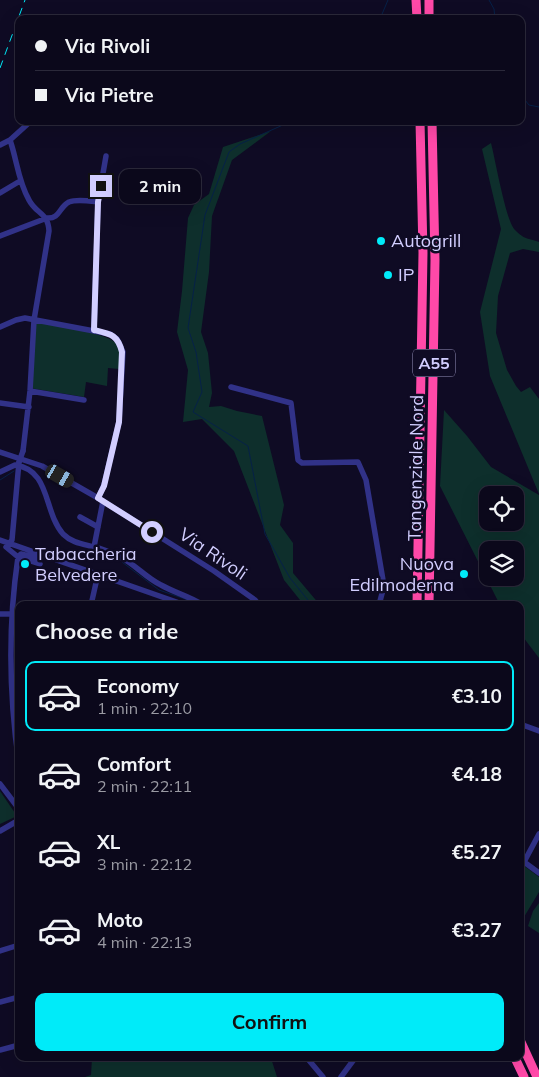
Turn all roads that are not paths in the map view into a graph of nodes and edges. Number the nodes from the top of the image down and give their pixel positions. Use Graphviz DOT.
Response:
graph roads {
  1 [pos="416,0"];
  2 [pos="428,0"];
  3 [pos="417,15"];
  4 [pos="429,15"];
  5 [pos="26,125"];
  6 [pos="420,125"];
  7 [pos="432,125"];
  8 [pos="10,140"];
  9 [pos="0,145"];
  10 [pos="106,156"];
  11 [pos="20,181"];
  12 [pos="0,193"];
  13 [pos="98,202"];
  14 [pos="47,218"];
  15 [pos="0,236"];
  16 [pos="34,320"];
  17 [pos="0,326"];
  18 [pos="94,330"];
  19 [pos="231,387"];
  20 [pos="30,391"];
  21 [pos="84,400"];
  22 [pos="0,403"];
  23 [pos="29,407"];
  24 [pos="0,452"];
  25 [pos="19,464"];
  26 [pos="0,472"];
  27 [pos="101,499"];
  28 [pos="80,517"];
  29 [pos="98,527"];
  30 [pos="0,540"];
  31 [pos="9,544"];
  32 [pos="94,547"];
  33 [pos="42,555"];
  34 [pos="18,557"];
  35 [pos="40,564"];
  36 [pos="98,574"];
  37 [pos="251,598"];
  38 [pos="92,601"];
  39 [pos="174,601"];
  40 [pos="196,601"];
  41 [pos="253,601"];
  42 [pos="254,601"];
  43 [pos="380,601"];
  44 [pos="417,601"];
  45 [pos="429,601"];
  46 [pos="0,614"];
  47 [pos="13,614"];
  48 [pos="15,680"];
  49 [pos="524,725"];
  50 [pos="539,731"];
  51 [pos="15,734"];
  52 [pos="0,784"];
  53 [pos="15,804"];
  54 [pos="15,822"];
  55 [pos="0,831"];
  56 [pos="539,834"];
  57 [pos="524,858"];
  58 [pos="524,862"];
  59 [pos="539,873"];
  60 [pos="15,946"];
  61 [pos="0,951"];
  62 [pos="15,998"];
  63 [pos="0,1002"];
  64 [pos="15,1045"];
  65 [pos="524,1049"];
  66 [pos="0,1050"];
  67 [pos="309,1061"];
  68 [pos="353,1061"];
  69 [pos="516,1061"];
  70 [pos="323,1077"];
  71 [pos="341,1077"];
  72 [pos="524,1077"];
  73 [pos="537,1077"];
  1 -- 3 [label="highway"];
  2 -- 4 [label="highway"];
  5 -- 8 [label="street"];
  6 -- 44 [label="highway, Tangenziale Nord / A55"];
  7 -- 45 [label="highway, Tangenziale Nord / A55"];
  8 -- 9 [label="street"];
  8 -- 11 [label="street"];
  10 -- 13 [label="street"];
  11 -- 12 [label="street"];
  11 -- 14 [label="street"];
  13 -- 14 [label="street"];
  13 -- 18 [label="street"];
  14 -- 15 [label="street"];
  14 -- 16 [label="street"];
  16 -- 17 [label="street"];
  16 -- 18 [label="street"];
  16 -- 20 [label="street"];
  18 -- 27 [label="street"];
  19 -- 43 [label="street"];
  20 -- 21 [label="street"];
  20 -- 23 [label="street"];
  22 -- 23 [label="street"];
  23 -- 25 [label="street, bridge"];
  24 -- 27 [label="street, Via Rivoli"];
  25 -- 26 [label="street"];
  25 -- 31 [label="street"];
  25 -- 32 [label="street"];
  27 -- 29 [label="street"];
  27 -- 37 [label="street, Via Rivoli"];
  28 -- 29 [label="street"];
  29 -- 32 [label="street"];
  30 -- 31 [label="street"];
  31 -- 33 [label="street"];
  31 -- 34 [label="street"];
  32 -- 40 [label="street"];
  33 -- 34 [label="street"];
  33 -- 36 [label="street"];
  34 -- 35 [label="street"];
  34 -- 47 [label="street"];
  36 -- 38 [label="street"];
  36 -- 39 [label="street"];
  37 -- 41 [label="street, Via Rivoli"];
  37 -- 42 [label="street, Via Rivoli"];
  46 -- 47 [label="street"];
  47 -- 48 [label="street"];
  48 -- 51 [label="street"];
  49 -- 50 [label="street"];
  52 -- 53 [label="street"];
  54 -- 55 [label="street"];
  56 -- 57 [label="street"];
  58 -- 59 [label="street"];
  60 -- 61 [label="street"];
  62 -- 63 [label="street"];
  64 -- 66 [label="street"];
  65 -- 73 [label="highway"];
  67 -- 70 [label="street"];
  68 -- 71 [label="street"];
  69 -- 72 [label="highway"];
}
